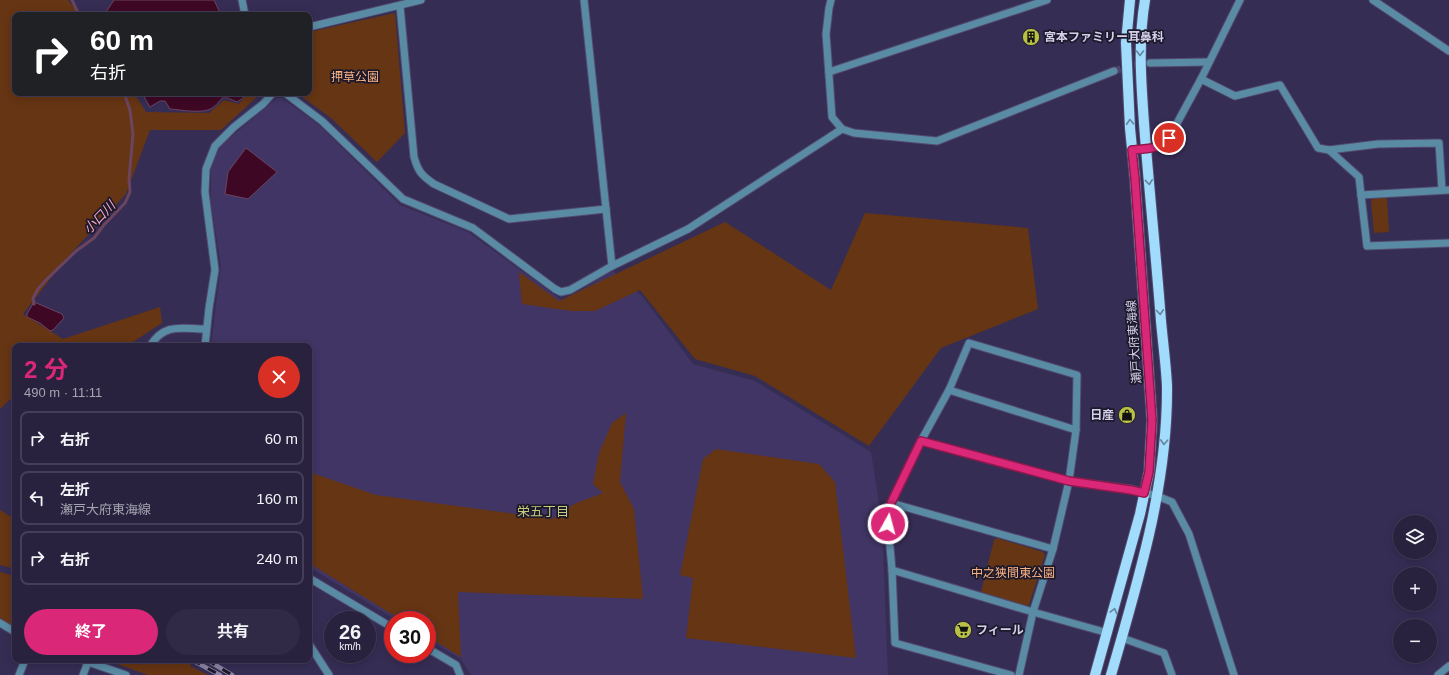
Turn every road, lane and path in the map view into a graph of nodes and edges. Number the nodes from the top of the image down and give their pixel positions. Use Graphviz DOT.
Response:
graph roads {
  1 [pos="242,0"];
  2 [pos="421,0"];
  3 [pos="584,0"];
  4 [pos="831,0"];
  5 [pos="1024,0"];
  6 [pos="1047,0"];
  7 [pos="1130,0"];
  8 [pos="1145,0"];
  9 [pos="1240,0"];
  10 [pos="1373,0"];
  11 [pos="400,6"];
  12 [pos="1021,9"];
  13 [pos="244,12"];
  14 [pos="312,26"];
  15 [pos="1449,51"];
  16 [pos="1209,62"];
  17 [pos="1150,63"];
  18 [pos="1114,71"];
  19 [pos="829,72"];
  20 [pos="1201,79"];
  21 [pos="270,96"];
  22 [pos="289,96"];
  23 [pos="842,129"];
  24 [pos="1146,149"];
  25 [pos="1132,150"];
  26 [pos="1328,150"];
  27 [pos="1446,190"];
  28 [pos="1361,195"];
  29 [pos="606,209"];
  30 [pos="1449,243"];
  31 [pos="612,266"];
  32 [pos="206,329"];
  33 [pos="152,343"];
  34 [pos="206,343"];
  35 [pos="949,390"];
  36 [pos="1076,430"];
  37 [pos="921,441"];
  38 [pos="1069,481"];
  39 [pos="1144,493"];
  40 [pos="1157,496"];
  41 [pos="891,503"];
  42 [pos="1053,549"];
  43 [pos="892,570"];
  44 [pos="312,580"];
  45 [pos="1033,612"];
  46 [pos="0,623"];
  47 [pos="384,623"];
  48 [pos="12,630"];
  49 [pos="1108,633"];
  50 [pos="1122,638"];
  51 [pos="312,649"];
  52 [pos="436,653"];
  53 [pos="23,663"];
  54 [pos="86,663"];
  55 [pos="92,663"];
  56 [pos="1449,666"];
  57 [pos="19,675"];
  58 [pos="83,675"];
  59 [pos="126,675"];
  60 [pos="329,675"];
  61 [pos="460,675"];
  62 [pos="1011,675"];
  63 [pos="1019,675"];
  64 [pos="1095,675"];
  65 [pos="1111,675"];
  66 [pos="1172,675"];
  67 [pos="1234,675"];
  68 [pos="1438,675"];
  1 -- 13 [label="street"];
  2 -- 11 [label="street"];
  3 -- 29 [label="street"];
  4 -- 19 [label="street"];
  5 -- 12 [label="street"];
  6 -- 12 [label="street"];
  25 -- 7 [label="main road, 瀬戸大府東海線, one-way"];
  8 -- 24 [label="main road, one-way"];
  9 -- 16 [label="street"];
  10 -- 15 [label="street"];
  11 -- 14 [label="street"];
  11 -- 29 [label="street"];
  12 -- 19 [label="street"];
  16 -- 17 [label="street"];
  16 -- 20 [label="street"];
  18 -- 23 [label="street"];
  19 -- 23 [label="street"];
  20 -- 24 [label="street"];
  20 -- 26 [label="street"];
  21 -- 32 [label="street"];
  22 -- 31 [label="street"];
  23 -- 31 [label="street"];
  24 -- 25 [label="street"];
  24 -- 40 [label="main road, one-way"];
  25 -- 39 [label="main road, 瀬戸大府東海線"];
  26 -- 27 [label="street"];
  26 -- 28 [label="street"];
  27 -- 28 [label="street"];
  28 -- 30 [label="street"];
  29 -- 31 [label="street"];
  32 -- 33 [label="street"];
  32 -- 34 [label="street"];
  35 -- 36 [label="street"];
  35 -- 36 [label="street"];
  35 -- 37 [label="street"];
  36 -- 38 [label="street"];
  37 -- 38 [label="street"];
  37 -- 41 [label="street"];
  38 -- 39 [label="street"];
  38 -- 42 [label="street"];
  39 -- 40 [label="street"];
  49 -- 39 [label="main road, 瀬戸大府東海線, one-way"];
  40 -- 50 [label="main road"];
  40 -- 67 [label="street"];
  41 -- 42 [label="street"];
  41 -- 43 [label="street"];
  42 -- 45 [label="street"];
  43 -- 45 [label="street"];
  43 -- 62 [label="street"];
  44 -- 47 [label="street"];
  45 -- 49 [label="street"];
  45 -- 63 [label="street"];
  46 -- 48 [label="street"];
  49 -- 64 [label="main road, 瀬戸大府東海線"];
  50 -- 65 [label="main road"];
  50 -- 66 [label="street"];
  51 -- 60 [label="street"];
  52 -- 61 [label="street"];
  53 -- 57 [label="street"];
  54 -- 58 [label="street"];
  55 -- 59 [label="street"];
  56 -- 68 [label="street"];
}
